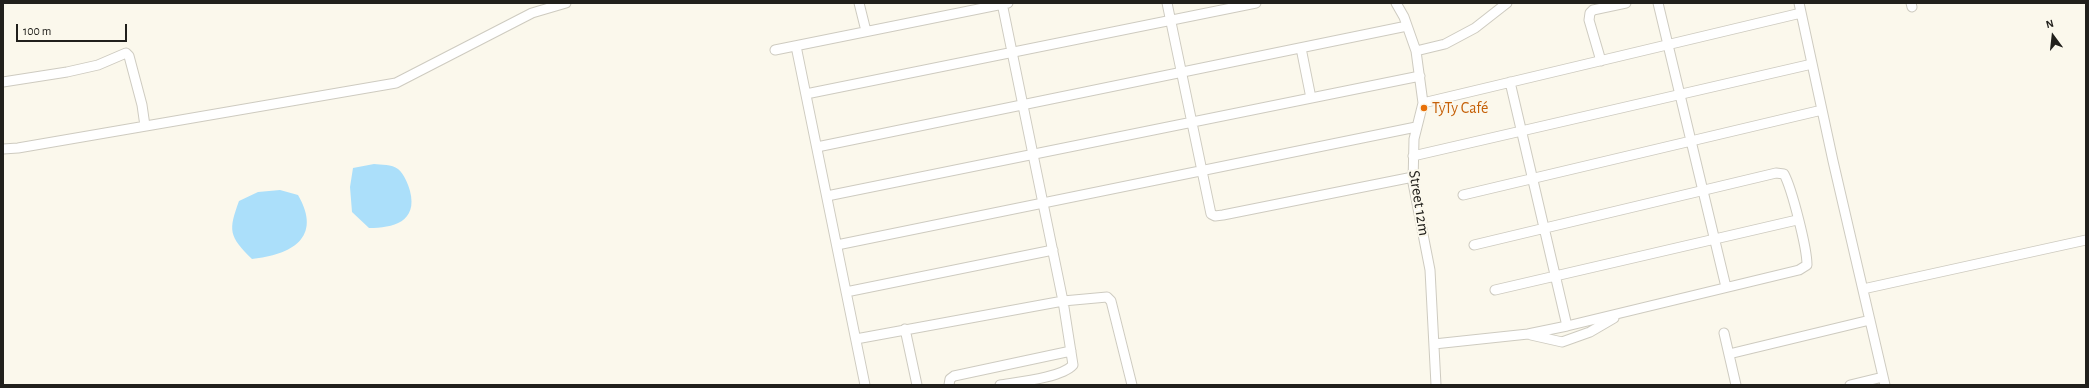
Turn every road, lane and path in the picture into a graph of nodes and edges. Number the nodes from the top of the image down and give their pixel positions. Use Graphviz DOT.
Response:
graph roads {
  1 [pos="566,3"];
  2 [pos="860,3"];
  3 [pos="1004,3"];
  4 [pos="1167,3"];
  5 [pos="1256,3"];
  6 [pos="1396,3"];
  7 [pos="1507,3"];
  8 [pos="1626,3"];
  9 [pos="1658,3"];
  10 [pos="1799,3"];
  11 [pos="1801,13"];
  12 [pos="1171,20"];
  13 [pos="1407,26"];
  14 [pos="866,31"];
  15 [pos="1668,45"];
  16 [pos="796,46"];
  17 [pos="1301,48"];
  18 [pos="775,50"];
  19 [pos="1416,51"];
  20 [pos="1012,52"];
  21 [pos="1601,61"];
  22 [pos="1812,64"];
  23 [pos="1182,72"];
  24 [pos="1420,76"];
  25 [pos="3,82"];
  26 [pos="1510,82"];
  27 [pos="806,94"];
  28 [pos="1680,94"];
  29 [pos="1311,98"];
  30 [pos="1423,103"];
  31 [pos="1023,105"];
  32 [pos="1822,110"];
  33 [pos="1192,122"];
  34 [pos="146,126"];
  35 [pos="1416,127"];
  36 [pos="1521,131"];
  37 [pos="1691,141"];
  38 [pos="817,147"];
  39 [pos="3,149"];
  40 [pos="1033,154"];
  41 [pos="1413,156"];
  42 [pos="1202,170"];
  43 [pos="1412,177"];
  44 [pos="1532,178"];
  45 [pos="1703,191"];
  46 [pos="1463,195"];
  47 [pos="827,196"];
  48 [pos="1043,203"];
  49 [pos="1797,220"];
  50 [pos="1544,228"];
  51 [pos="1714,240"];
  52 [pos="2086,240"];
  53 [pos="837,245"];
  54 [pos="1474,245"];
  55 [pos="1053,250"];
  56 [pos="1556,276"];
  57 [pos="1726,287"];
  58 [pos="1863,289"];
  59 [pos="1495,290"];
  60 [pos="846,292"];
  61 [pos="1063,301"];
  62 [pos="1623,313"];
  63 [pos="1870,320"];
  64 [pos="1566,326"];
  65 [pos="905,329"];
  66 [pos="1724,333"];
  67 [pos="1528,334"];
  68 [pos="856,339"];
  69 [pos="1434,344"];
  70 [pos="1071,351"];
  71 [pos="1729,354"];
  72 [pos="1884,381"];
  73 [pos="865,385"];
  74 [pos="917,385"];
  75 [pos="949,385"];
  76 [pos="1000,385"];
  77 [pos="1132,385"];
  78 [pos="1436,385"];
  79 [pos="1736,385"];
  80 [pos="1850,385"];
  1 -- 34 [label="street"];
  2 -- 14 [label="street"];
  3 -- 14 [label="street"];
  3 -- 20 [label="street"];
  4 -- 12 [label="street"];
  5 -- 12 [label="street"];
  6 -- 13 [label="street, Street 12m"];
  7 -- 19 [label="street"];
  8 -- 21 [label="street"];
  9 -- 15 [label="street"];
  10 -- 11 [label="street"];
  11 -- 15 [label="street"];
  11 -- 22 [label="street"];
  12 -- 20 [label="street"];
  12 -- 23 [label="street"];
  13 -- 17 [label="street"];
  13 -- 19 [label="street, Street 12m"];
  14 -- 16 [label="street"];
  15 -- 21 [label="street"];
  15 -- 28 [label="street"];
  16 -- 18 [label="street"];
  16 -- 27 [label="street"];
  17 -- 23 [label="street"];
  17 -- 29 [label="street"];
  19 -- 24 [label="street, Street 12m"];
  20 -- 27 [label="street"];
  20 -- 31 [label="street"];
  21 -- 26 [label="street"];
  22 -- 28 [label="street"];
  22 -- 32 [label="street"];
  23 -- 31 [label="street"];
  23 -- 33 [label="street"];
  24 -- 29 [label="street"];
  24 -- 30 [label="street, Street 12m"];
  25 -- 34 [label="street"];
  26 -- 30 [label="street"];
  26 -- 36 [label="street"];
  27 -- 38 [label="street"];
  28 -- 36 [label="street"];
  28 -- 37 [label="street"];
  29 -- 33 [label="street"];
  30 -- 35 [label="street, Street 12m"];
  31 -- 38 [label="street"];
  31 -- 40 [label="street"];
  32 -- 37 [label="street"];
  32 -- 58 [label="street"];
  33 -- 40 [label="street"];
  33 -- 42 [label="street"];
  34 -- 39 [label="street"];
  35 -- 41 [label="street, Street 12m"];
  35 -- 42 [label="street"];
  36 -- 41 [label="street"];
  36 -- 44 [label="street"];
  37 -- 44 [label="street"];
  37 -- 45 [label="street"];
  38 -- 47 [label="street"];
  40 -- 47 [label="street"];
  40 -- 48 [label="street"];
  41 -- 43 [label="street, Street 12m"];
  42 -- 43 [label="street"];
  42 -- 48 [label="street"];
  43 -- 69 [label="street, Street 12m"];
  44 -- 46 [label="street"];
  44 -- 50 [label="street"];
  45 -- 49 [label="street"];
  45 -- 50 [label="street"];
  45 -- 51 [label="street"];
  47 -- 53 [label="street"];
  48 -- 53 [label="street"];
  48 -- 55 [label="street"];
  49 -- 51 [label="street"];
  49 -- 57 [label="street"];
  50 -- 54 [label="street"];
  50 -- 56 [label="street"];
  51 -- 56 [label="street"];
  51 -- 57 [label="street"];
  52 -- 58 [label="street"];
  53 -- 60 [label="street"];
  55 -- 60 [label="street"];
  55 -- 61 [label="street"];
  56 -- 59 [label="street"];
  56 -- 64 [label="street"];
  57 -- 62 [label="street"];
  58 -- 63 [label="street"];
  60 -- 68 [label="street"];
  61 -- 65 [label="street"];
  61 -- 70 [label="street"];
  61 -- 77 [label="street"];
  62 -- 64 [label="street"];
  62 -- 67 [label="street"];
  63 -- 71 [label="street"];
  63 -- 72 [label="street"];
  64 -- 67 [label="street"];
  65 -- 68 [label="street"];
  65 -- 74 [label="street"];
  66 -- 71 [label="street"];
  67 -- 69 [label="street"];
  68 -- 73 [label="street"];
  69 -- 78 [label="street, Street 12m"];
  70 -- 75 [label="street"];
  70 -- 76 [label="street"];
  71 -- 79 [label="street"];
  72 -- 80 [label="street"];
}
